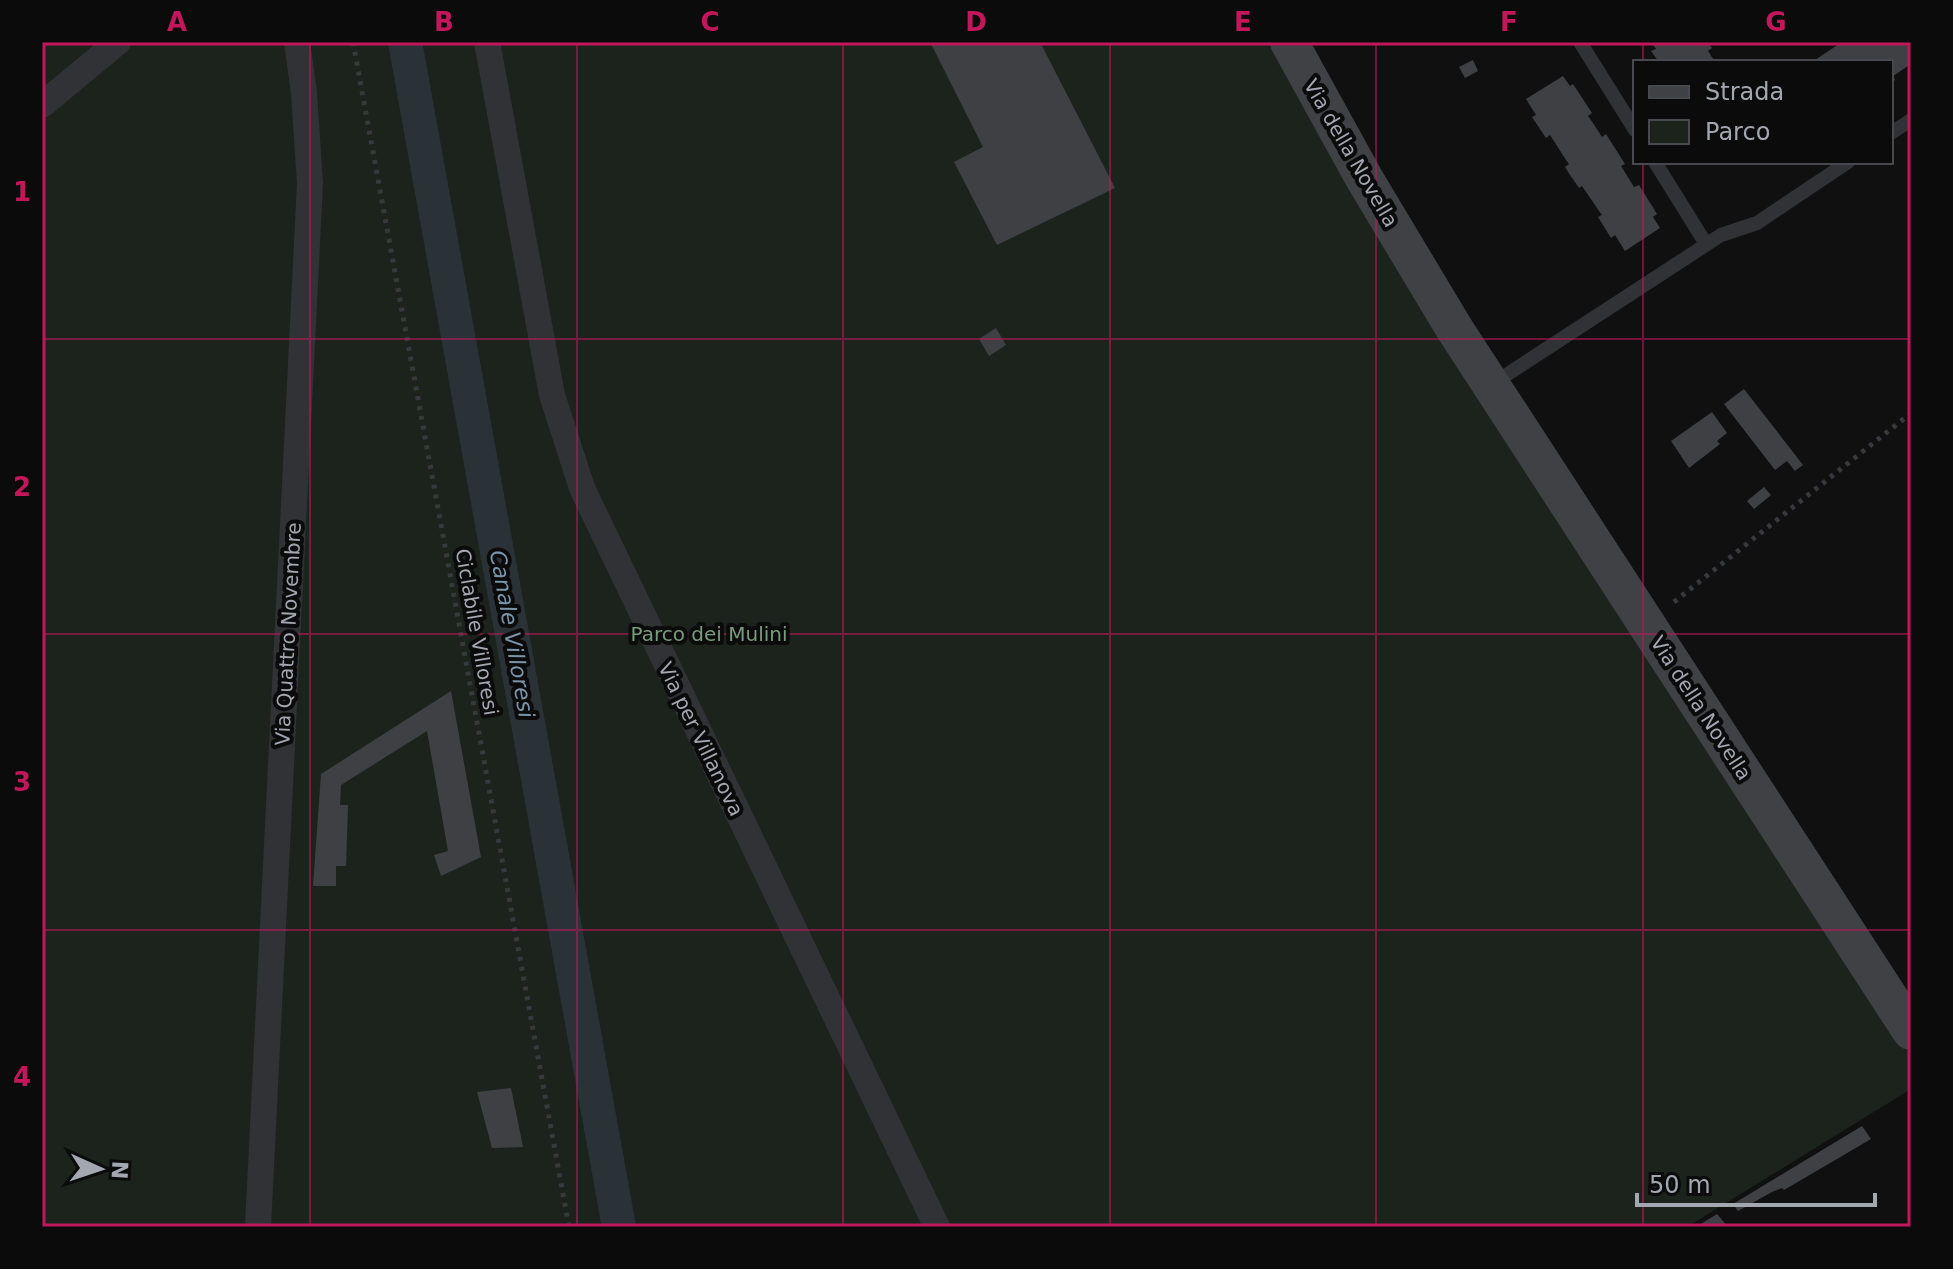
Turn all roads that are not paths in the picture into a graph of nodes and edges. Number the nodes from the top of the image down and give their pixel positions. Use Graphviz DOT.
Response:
graph roads {
  1 [pos="118,42"];
  2 [pos="297,42"];
  3 [pos="487,42"];
  4 [pos="1289,42"];
  5 [pos="1580,42"];
  6 [pos="42,105"];
  7 [pos="1911,120"];
  8 [pos="1633,127"];
  9 [pos="1893,132"];
  10 [pos="1656,164"];
  11 [pos="1845,164"];
  12 [pos="1706,244"];
  13 [pos="1491,385"];
  14 [pos="1911,1031"];
  15 [pos="258,1227"];
  16 [pos="937,1227"];
  1 -- 6 [label="street"];
  2 -- 15 [label="street, Via Quattro Novembre"];
  3 -- 16 [label="street, Via per Villanova"];
  4 -- 13 [label="street, Via della Novella"];
  5 -- 8 [label="lane"];
  7 -- 9 [label="lane"];
  10 -- 12 [label="lane"];
  11 -- 12 [label="lane"];
  12 -- 13 [label="lane"];
  13 -- 14 [label="street, Via della Novella"];
}
